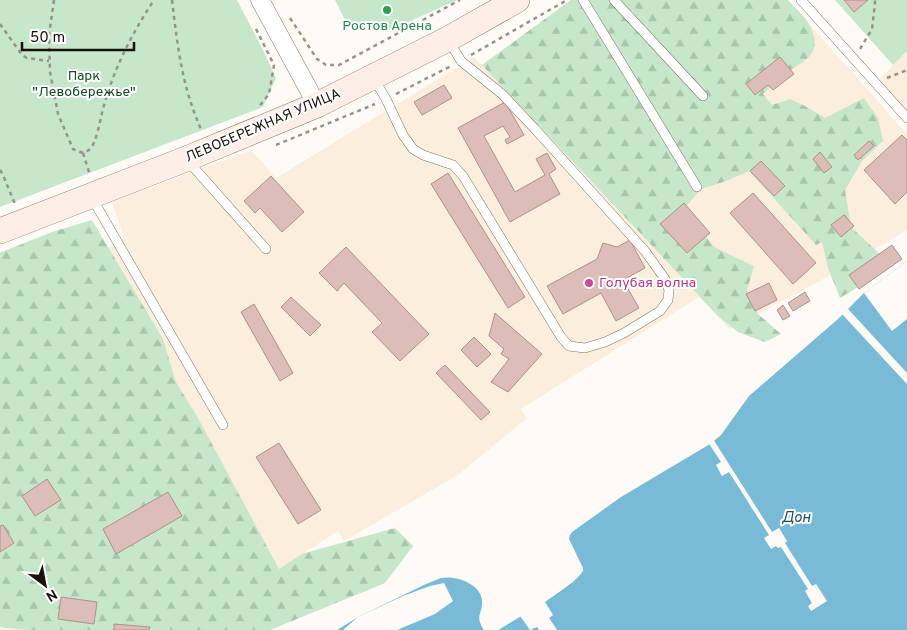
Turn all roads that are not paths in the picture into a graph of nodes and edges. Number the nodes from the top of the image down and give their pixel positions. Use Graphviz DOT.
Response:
graph roads {
  1 [pos="260,0"];
  2 [pos="517,0"];
  3 [pos="583,0"];
  4 [pos="614,0"];
  5 [pos="801,0"];
  6 [pos="448,39"];
  7 [pos="373,78"];
  8 [pos="703,96"];
  9 [pos="317,105"];
  10 [pos="907,118"];
  11 [pos="186,159"];
  12 [pos="91,187"];
  13 [pos="697,187"];
  14 [pos="0,230"];
  15 [pos="266,249"];
  16 [pos="223,425"];
  1 -- 9 [label="street"];
  2 -- 6 [label="main road, ЛЕВОБЕРЕЖНАЯ УЛИЦА"];
  3 -- 13 [label="lane"];
  4 -- 8 [label="lane"];
  5 -- 10 [label="lane"];
  6 -- 7 [label="main road, ЛЕВОБЕРЕЖНАЯ УЛИЦА"];
  6 -- 7 [label="lane"];
  7 -- 9 [label="main road, ЛЕВОБЕРЕЖНАЯ УЛИЦА"];
  9 -- 11 [label="main road, ЛЕВОБЕРЕЖНАЯ УЛИЦА"];
  11 -- 12 [label="main road, ЛЕВОБЕРЕЖНАЯ УЛИЦА"];
  11 -- 15 [label="lane"];
  12 -- 14 [label="main road, ЛЕВОБЕРЕЖНАЯ УЛИЦА"];
  12 -- 16 [label="lane"];
}
